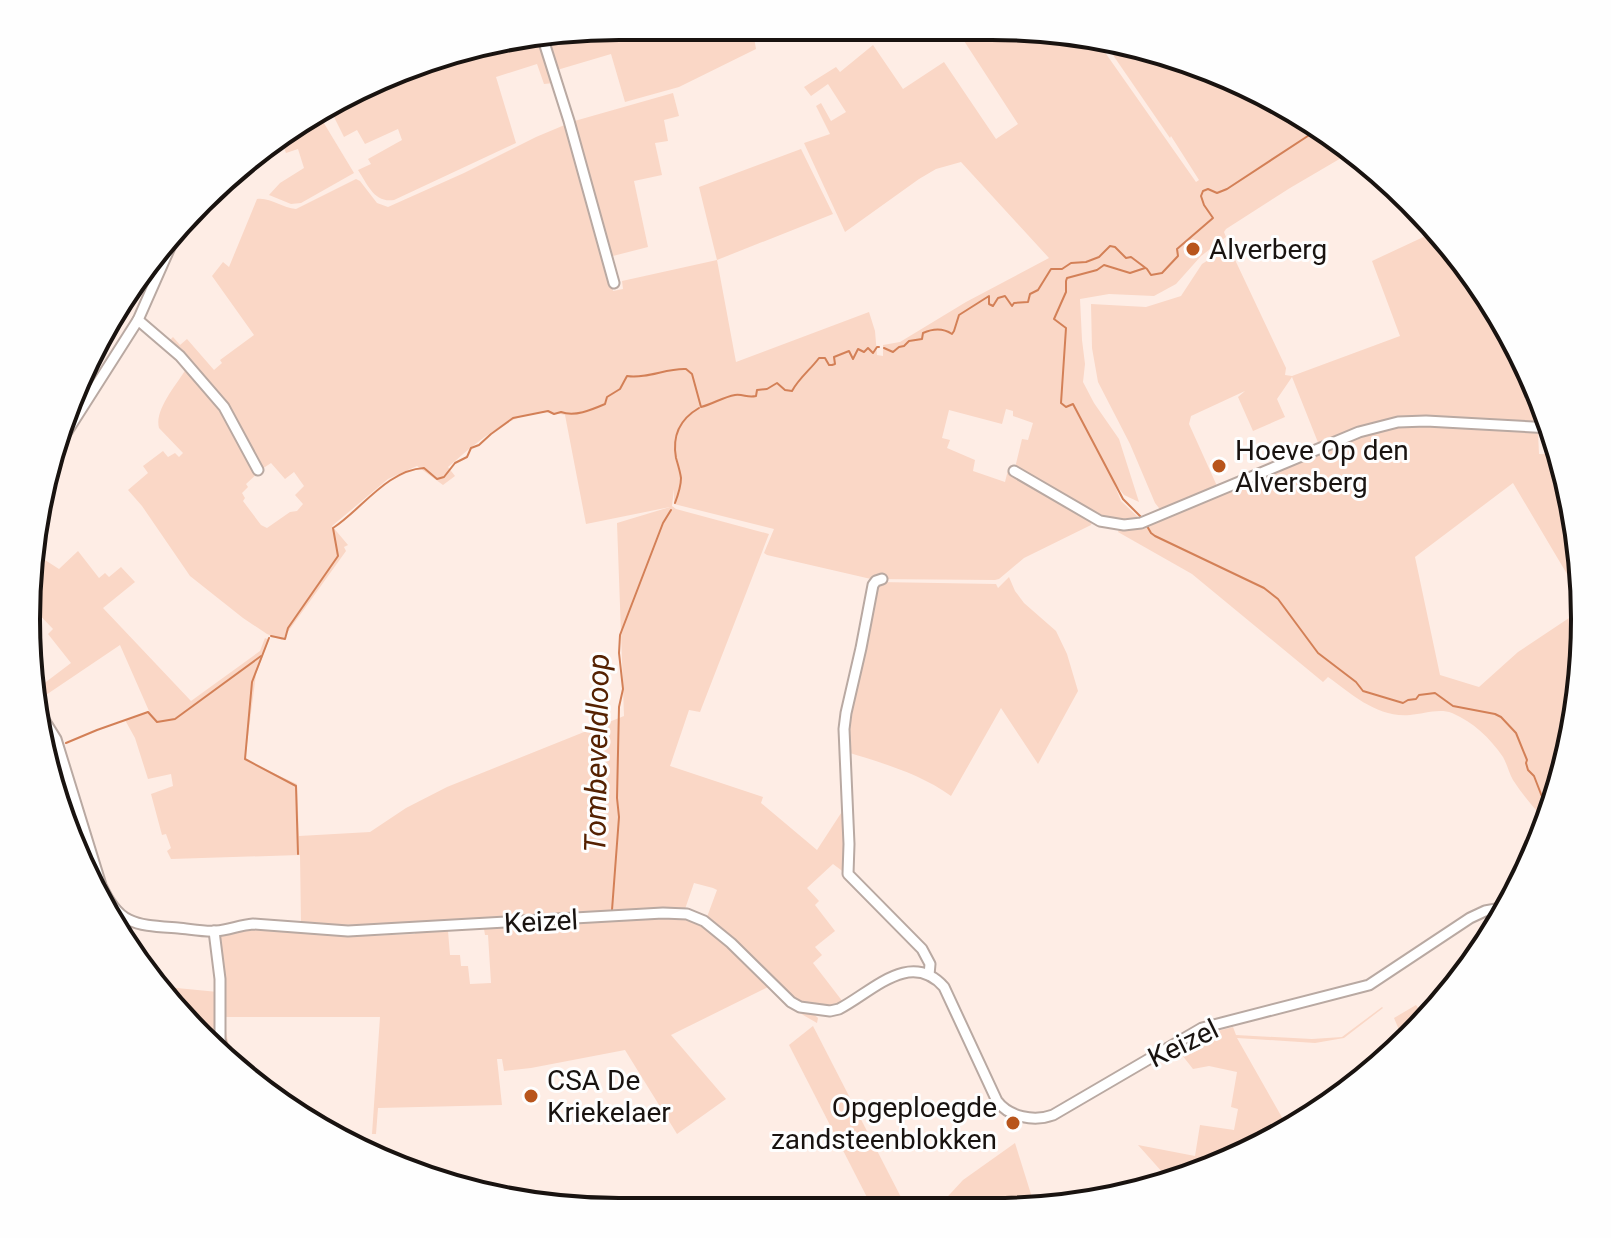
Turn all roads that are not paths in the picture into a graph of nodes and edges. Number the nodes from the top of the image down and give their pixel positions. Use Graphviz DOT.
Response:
graph roads {
  1 [pos="545,45"];
  2 [pos="163,263"];
  3 [pos="614,283"];
  4 [pos="138,320"];
  5 [pos="77,415"];
  6 [pos="1538,427"];
  7 [pos="258,470"];
  8 [pos="1014,471"];
  9 [pos="882,579"];
  10 [pos="51,731"];
  11 [pos="94,862"];
  12 [pos="1492,910"];
  13 [pos="124,917"];
  14 [pos="214,931"];
  15 [pos="929,975"];
  16 [pos="220,1038"];
  1 -- 3 [label="street"];
  2 -- 4 [label="street"];
  4 -- 5 [label="street"];
  4 -- 7 [label="street"];
  6 -- 8 [label="street"];
  9 -- 15 [label="street, Keizel"];
  10 -- 11 [label="street, Keizel"];
  12 -- 15 [label="street, Keizel"];
  13 -- 14 [label="street, Keizel"];
  14 -- 15 [label="street, Keizel"];
  14 -- 16 [label="street"];
}
